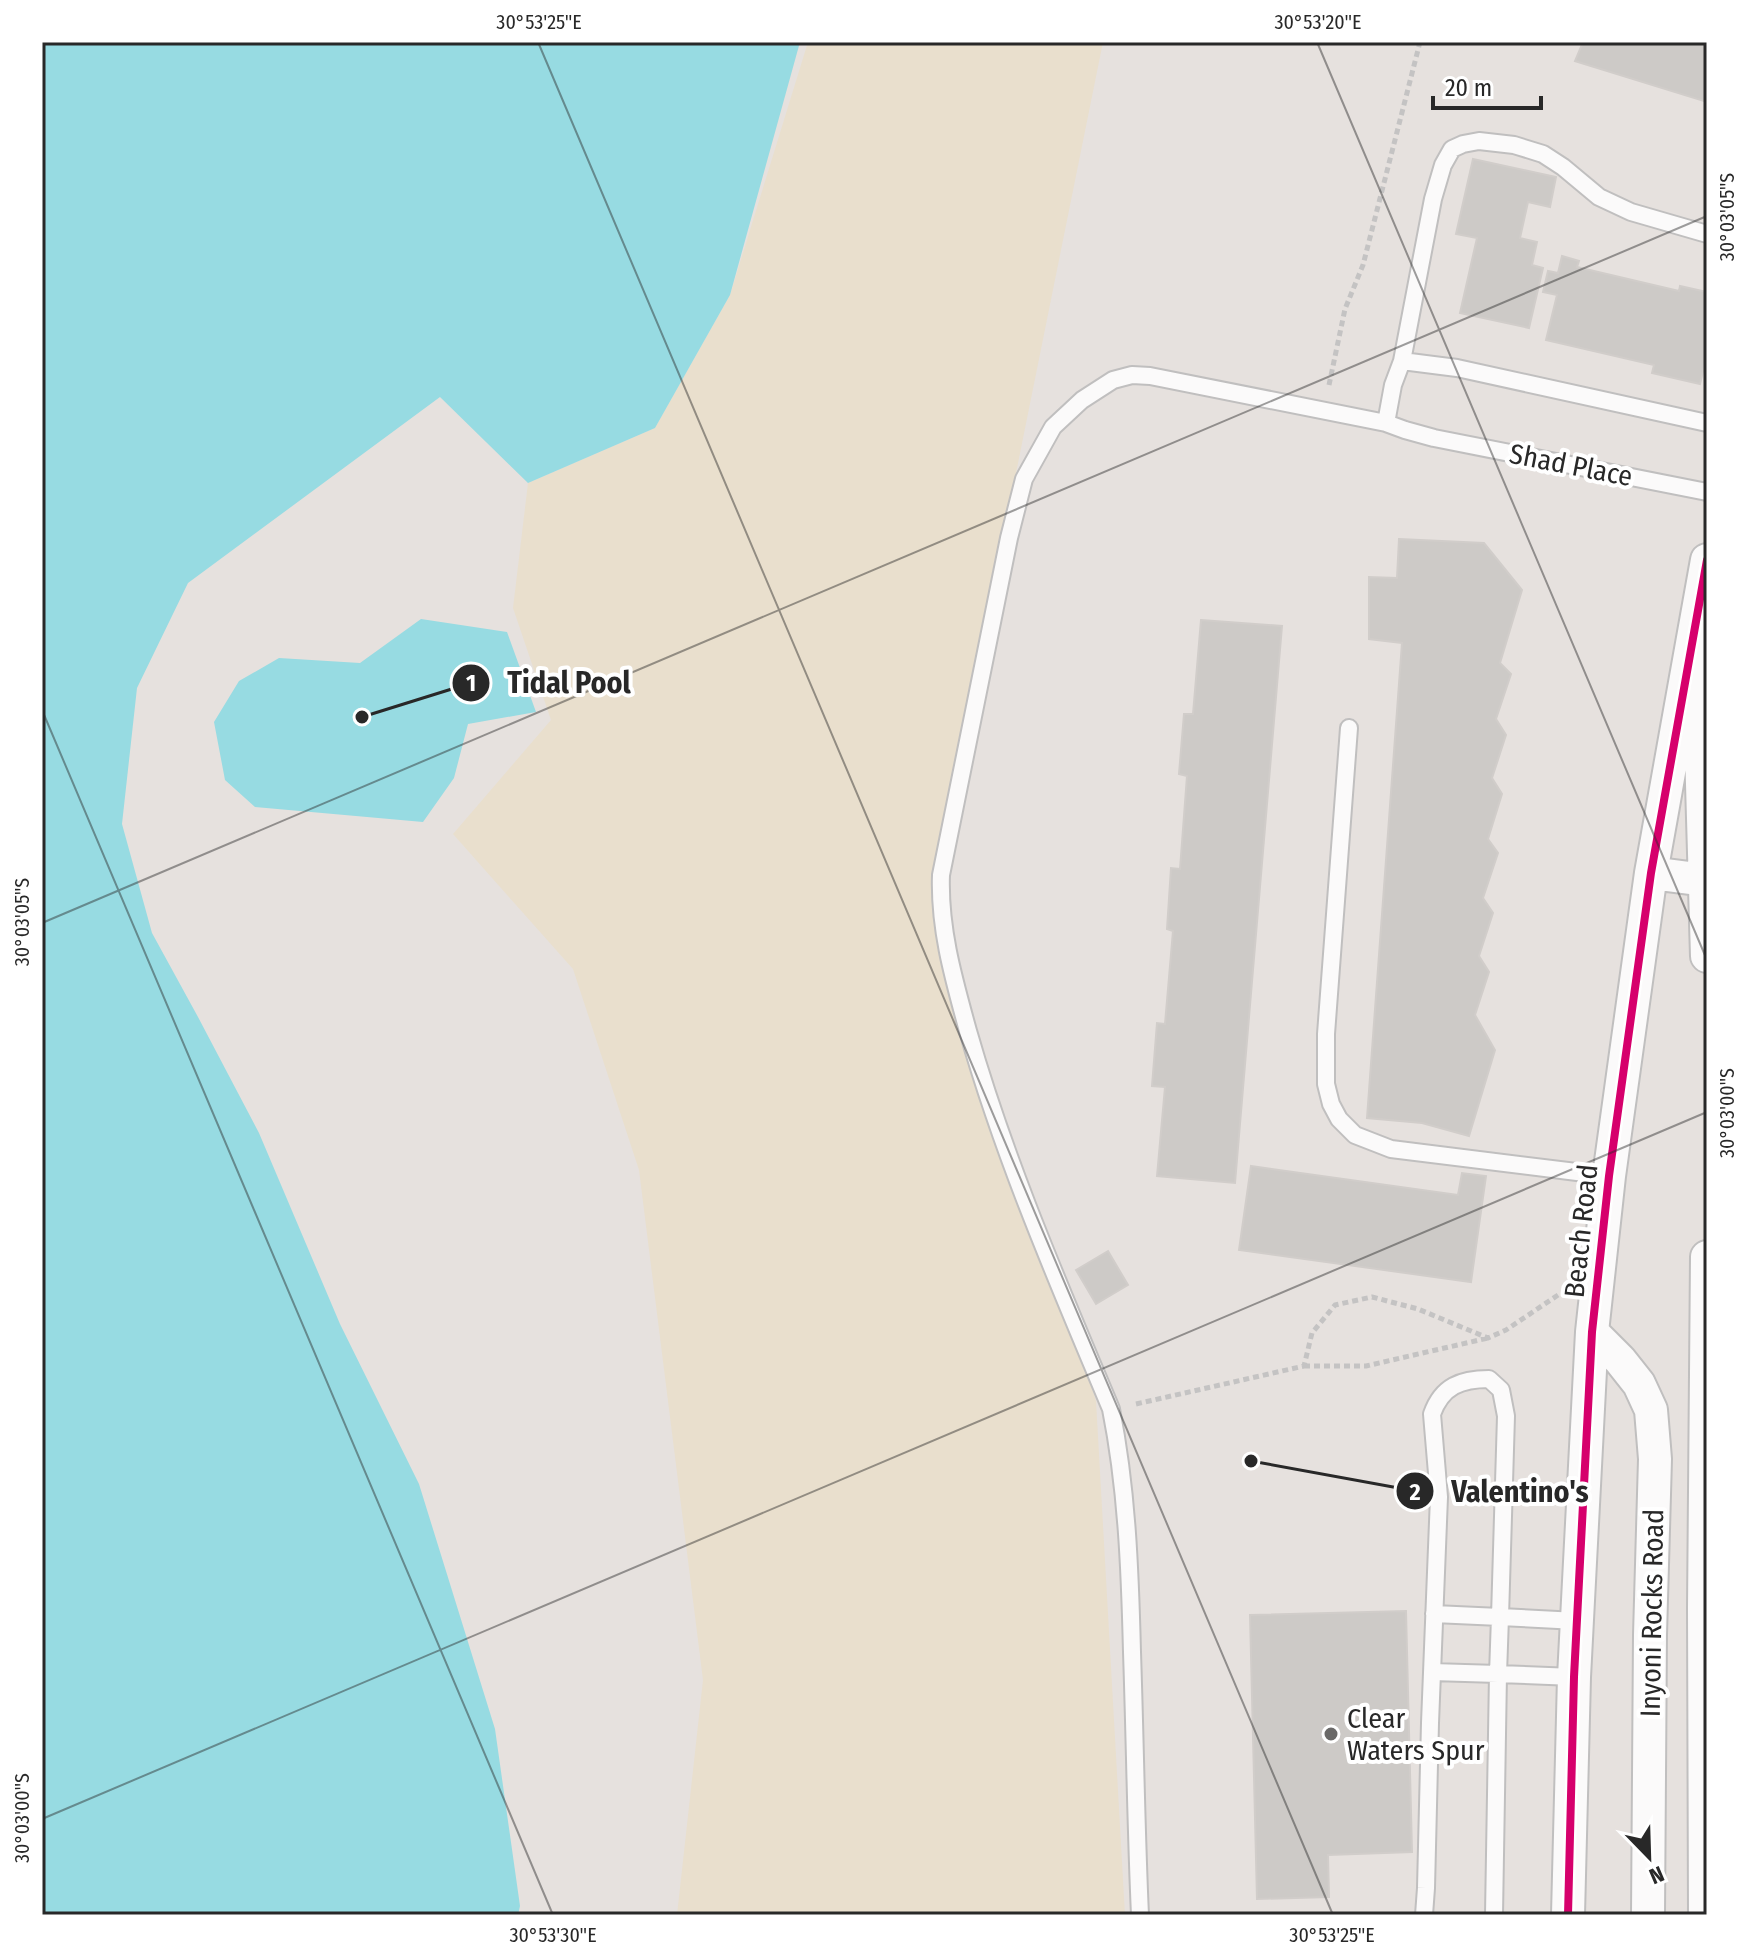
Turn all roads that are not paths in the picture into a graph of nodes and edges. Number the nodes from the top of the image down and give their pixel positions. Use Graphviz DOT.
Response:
graph roads {
  1 [pos="1707,234"];
  2 [pos="1402,361"];
  3 [pos="1386,423"];
  4 [pos="1707,423"];
  5 [pos="1707,492"];
  6 [pos="1707,560"];
  7 [pos="1697,612"];
  8 [pos="1349,728"];
  9 [pos="1651,873"];
  10 [pos="1705,880"];
  11 [pos="1707,956"];
  12 [pos="1609,1176"];
  13 [pos="1707,1257"];
  14 [pos="1592,1332"];
  15 [pos="1434,1614"];
  16 [pos="1500,1617"];
  17 [pos="1577,1621"];
  18 [pos="1432,1672"];
  19 [pos="1498,1674"];
  20 [pos="1574,1677"];
  21 [pos="1140,1915"];
  22 [pos="1424,1915"];
  23 [pos="1494,1915"];
  24 [pos="1568,1915"];
  25 [pos="1648,1915"];
  26 [pos="1705,1915"];
  1 -- 2 [label="lane"];
  2 -- 3 [label="lane"];
  2 -- 4 [label="lane"];
  3 -- 5 [label="lane, Shad Place"];
  3 -- 21 [label="lane, Shad Place"];
  6 -- 7 [label="street, Beach Road"];
  7 -- 9 [label="street, Beach Road"];
  7 -- 10 [label="street, Beach Road"];
  8 -- 12 [label="lane"];
  9 -- 10 [label="street"];
  9 -- 12 [label="street, Beach Road"];
  10 -- 11 [label="street, Beach Road"];
  12 -- 14 [label="street, Beach Road"];
  13 -- 26 [label="street"];
  14 -- 17 [label="street, Beach Road"];
  14 -- 25 [label="street, Inyoni Rocks Road"];
  15 -- 16 [label="lane"];
  15 -- 16 [label="lane"];
  15 -- 18 [label="lane"];
  16 -- 17 [label="lane"];
  16 -- 19 [label="lane"];
  17 -- 20 [label="street, Beach Road"];
  18 -- 19 [label="lane"];
  18 -- 22 [label="lane"];
  19 -- 20 [label="lane"];
  19 -- 23 [label="lane"];
  20 -- 24 [label="street, Beach Road"];
}
